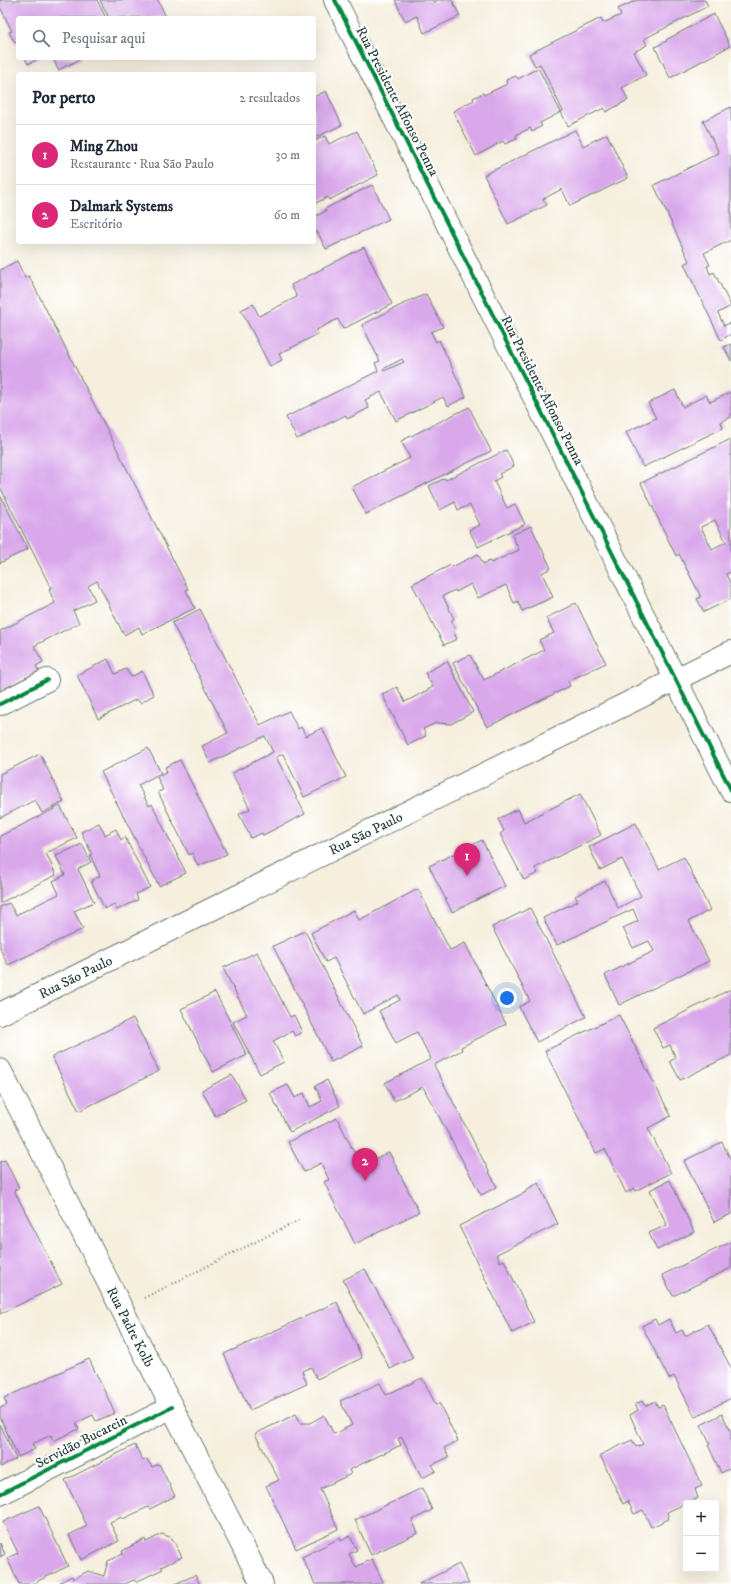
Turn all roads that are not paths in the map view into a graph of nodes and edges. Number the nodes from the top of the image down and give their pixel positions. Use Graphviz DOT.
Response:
graph roads {
  1 [pos="335,0"];
  2 [pos="731,652"];
  3 [pos="675,679"];
  4 [pos="47,680"];
  5 [pos="0,704"];
  6 [pos="731,790"];
  7 [pos="0,1014"];
  8 [pos="0,1070"];
  9 [pos="172,1407"];
  10 [pos="0,1494"];
  11 [pos="262,1584"];
  1 -- 3 [label="main road, Rua Presidente Affonso Penna"];
  2 -- 3 [label="main road, Rua São Paulo"];
  3 -- 6 [label="main road, Rua Presidente Affonso Penna"];
  3 -- 7 [label="main road, Rua São Paulo"];
  4 -- 5 [label="main road"];
  8 -- 9 [label="main road, Rua Padre Kolb"];
  9 -- 10 [label="main road, Servidão Bucarein"];
  9 -- 11 [label="main road, Rua Padre Kolb"];
}
